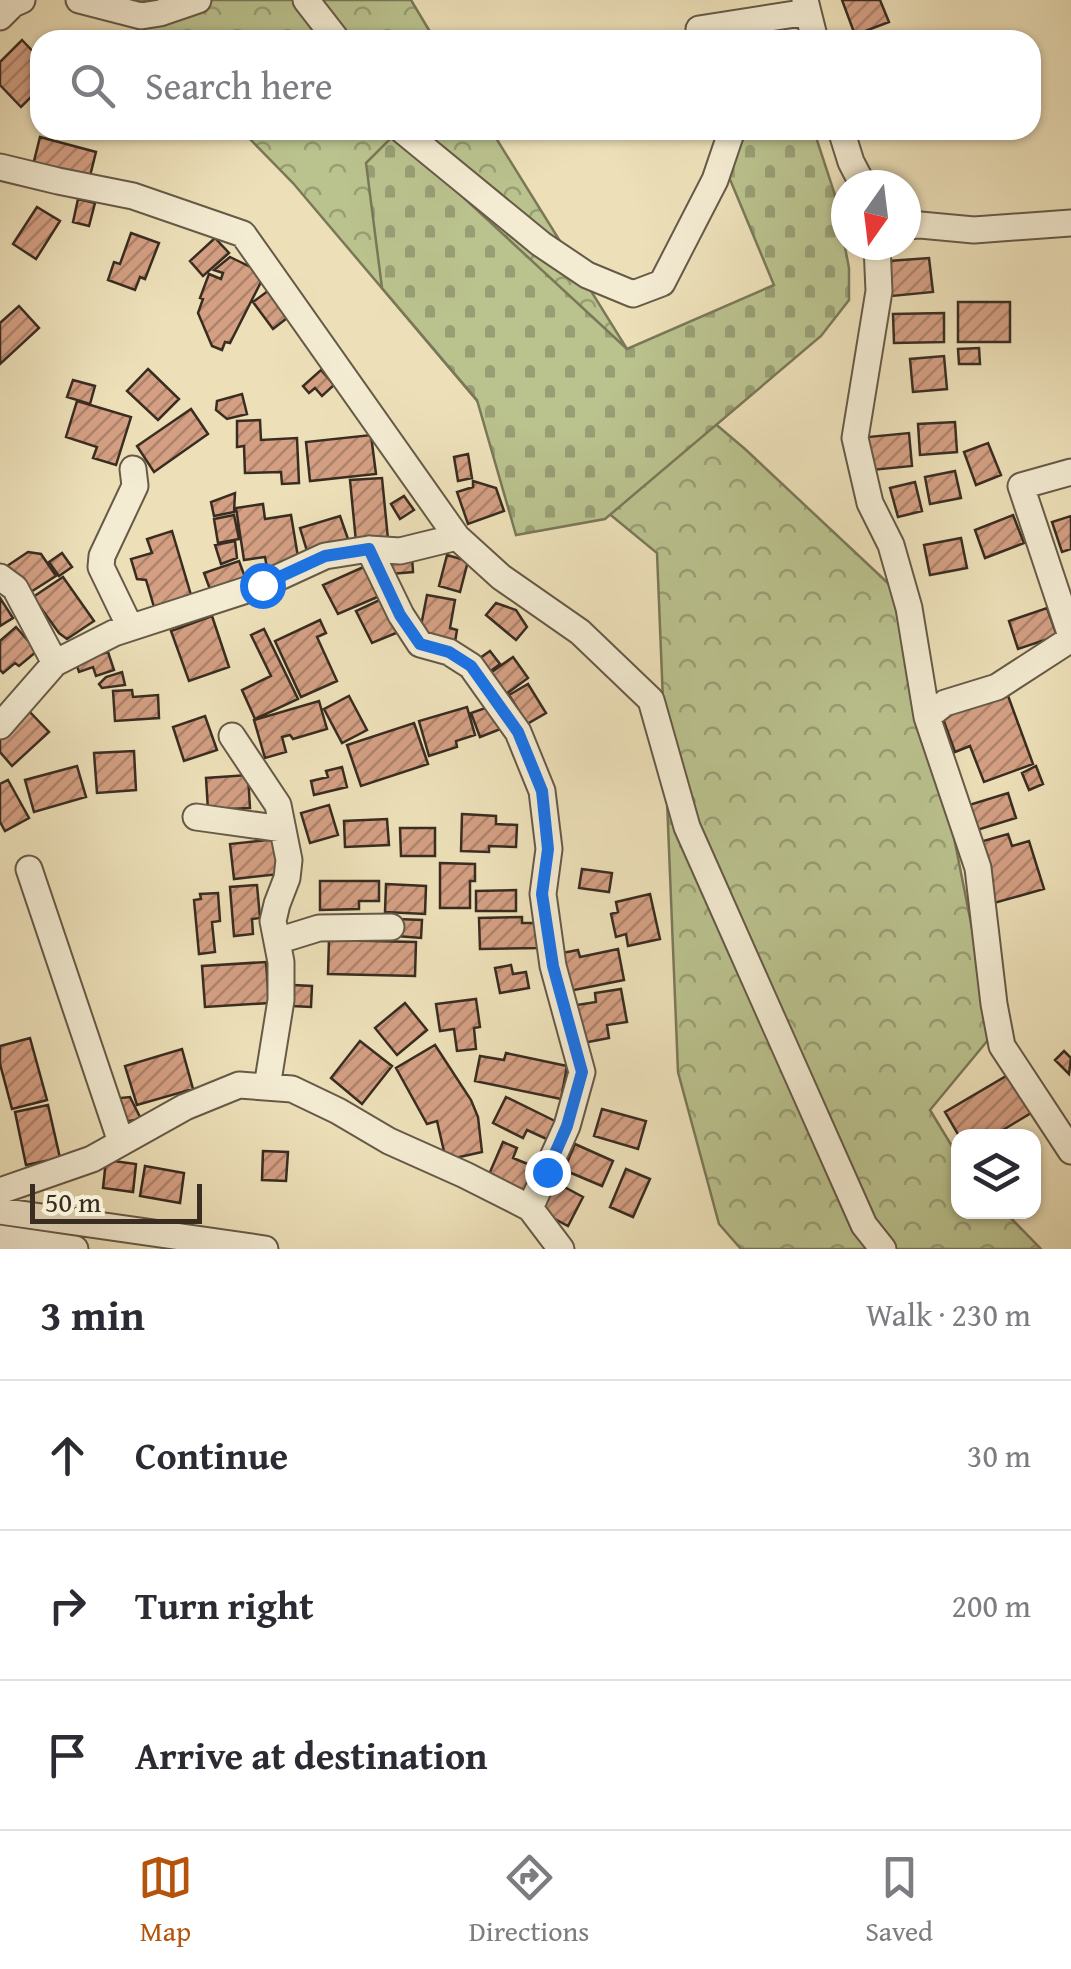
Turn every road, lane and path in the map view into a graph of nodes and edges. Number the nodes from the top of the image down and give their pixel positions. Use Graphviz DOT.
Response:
graph roads {
  1 [pos="22,0"];
  2 [pos="79,0"];
  3 [pos="198,0"];
  4 [pos="306,0"];
  5 [pos="806,6"];
  6 [pos="0,17"];
  7 [pos="699,29"];
  8 [pos="329,30"];
  9 [pos="414,140"];
  10 [pos="729,140"];
  11 [pos="844,140"];
  12 [pos="0,167"];
  13 [pos="855,170"];
  14 [pos="1071,223"];
  15 [pos="921,225"];
  16 [pos="878,260"];
  17 [pos="132,469"];
  18 [pos="1071,472"];
  19 [pos="457,537"];
  20 [pos="369,549"];
  21 [pos="1060,563"];
  22 [pos="0,577"];
  23 [pos="130,627"];
  24 [pos="1071,638"];
  25 [pos="55,663"];
  26 [pos="927,718"];
  27 [pos="0,726"];
  28 [pos="232,736"];
  29 [pos="196,817"];
  30 [pos="283,829"];
  31 [pos="29,869"];
  32 [pos="390,927"];
  33 [pos="277,941"];
  34 [pos="267,1087"];
  35 [pos="121,1142"];
  36 [pos="1071,1151"];
  37 [pos="0,1191"];
  38 [pos="530,1208"];
  39 [pos="0,1211"];
  40 [pos="0,1238"];
  41 [pos="75,1249"];
  42 [pos="265,1249"];
  43 [pos="561,1249"];
  44 [pos="883,1249"];
  1 -- 6 [label="street"];
  2 -- 3 [label="street"];
  4 -- 8 [label="street"];
  5 -- 7 [label="street"];
  9 -- 10 [label="street"];
  11 -- 13 [label="street"];
  12 -- 19 [label="street"];
  14 -- 15 [label="street"];
  16 -- 26 [label="street"];
  17 -- 23 [label="street"];
  18 -- 21 [label="street"];
  19 -- 20 [label="street"];
  19 -- 44 [label="street"];
  20 -- 23 [label="street"];
  20 -- 38 [label="street"];
  21 -- 24 [label="street"];
  22 -- 25 [label="street"];
  23 -- 25 [label="street"];
  24 -- 26 [label="street"];
  25 -- 27 [label="street"];
  26 -- 36 [label="street"];
  28 -- 30 [label="street"];
  29 -- 30 [label="street"];
  30 -- 33 [label="street"];
  31 -- 35 [label="street"];
  32 -- 33 [label="street"];
  33 -- 34 [label="street"];
  34 -- 35 [label="street"];
  34 -- 38 [label="street"];
  35 -- 37 [label="street"];
  38 -- 43 [label="street"];
  39 -- 42 [label="street"];
  40 -- 41 [label="street"];
}
